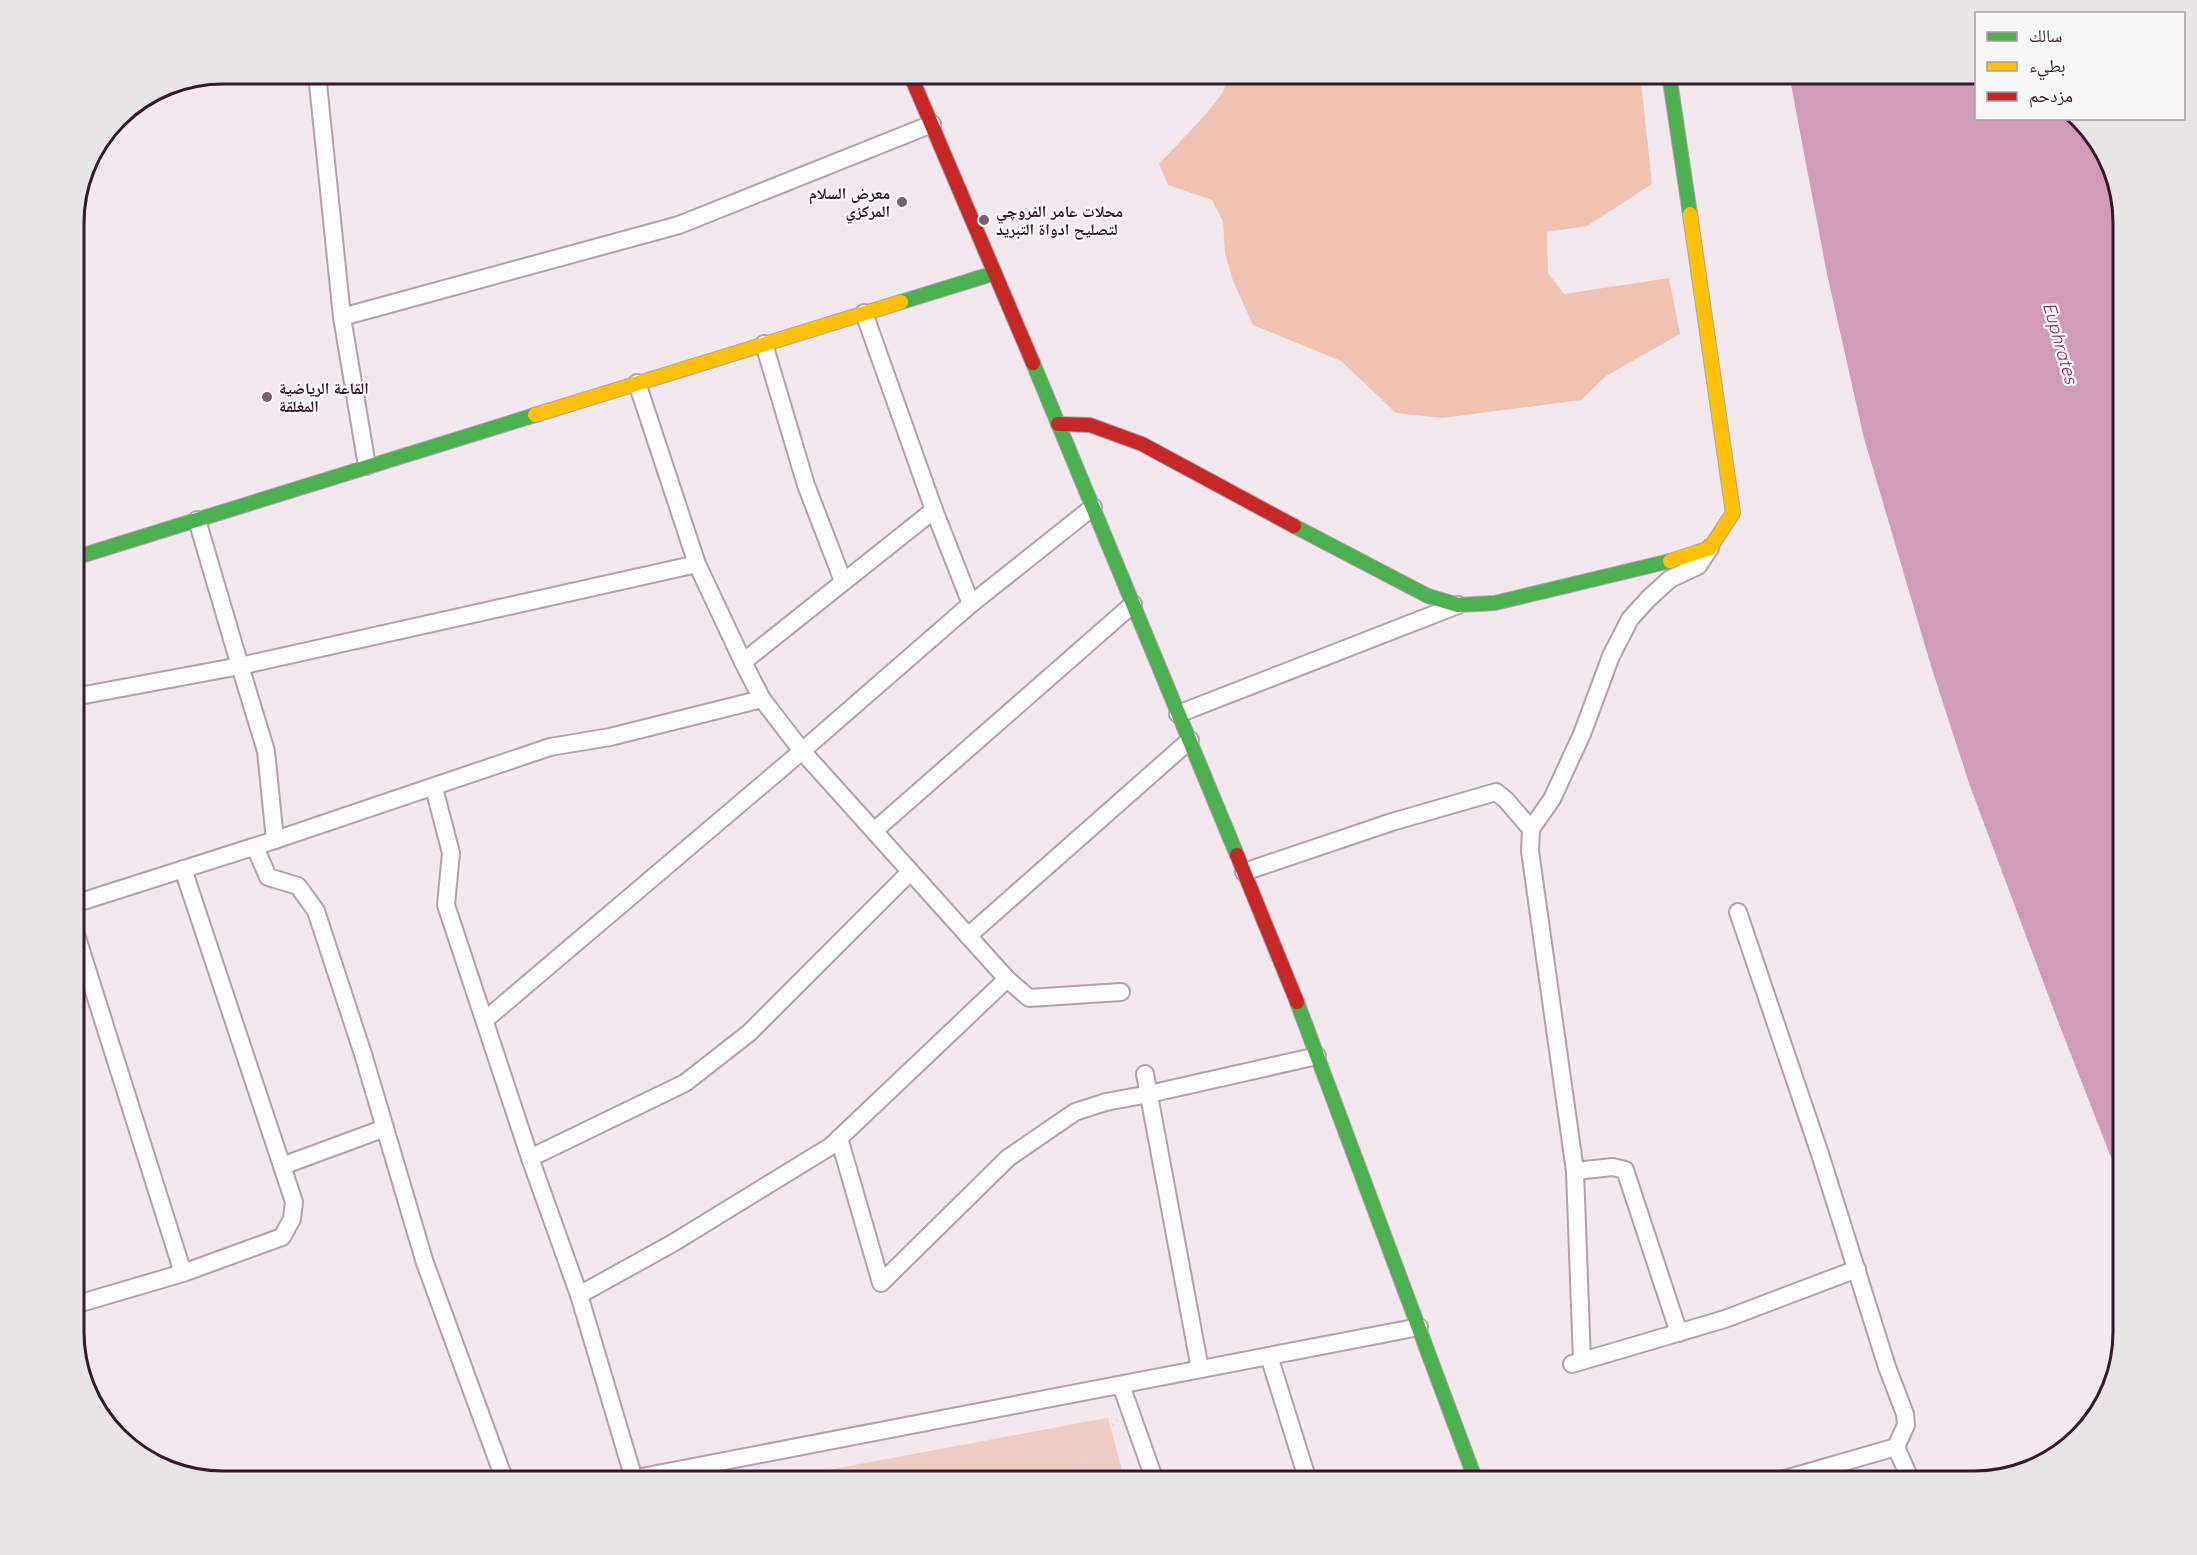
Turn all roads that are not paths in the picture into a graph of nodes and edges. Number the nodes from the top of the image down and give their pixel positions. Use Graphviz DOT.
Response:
graph roads {
  1 [pos="318,84"];
  2 [pos="914,84"];
  3 [pos="1671,84"];
  4 [pos="932,124"];
  5 [pos="995,273"];
  6 [pos="864,313"];
  7 [pos="342,318"];
  8 [pos="765,344"];
  9 [pos="637,383"];
  10 [pos="1058,424"];
  11 [pos="367,466"];
  12 [pos="1092,507"];
  13 [pos="934,510"];
  14 [pos="197,519"];
  15 [pos="1710,548"];
  16 [pos="84,555"];
  17 [pos="697,564"];
  18 [pos="843,581"];
  19 [pos="972,604"];
  20 [pos="1133,604"];
  21 [pos="1458,605"];
  22 [pos="742,662"];
  23 [pos="240,666"];
  24 [pos="84,695"];
  25 [pos="762,699"];
  26 [pos="1178,714"];
  27 [pos="1190,740"];
  28 [pos="802,751"];
  29 [pos="434,788"];
  30 [pos="1531,830"];
  31 [pos="874,831"];
  32 [pos="275,840"];
  33 [pos="255,847"];
  34 [pos="183,869"];
  35 [pos="910,872"];
  36 [pos="1244,872"];
  37 [pos="84,901"];
  38 [pos="1738,912"];
  39 [pos="968,936"];
  40 [pos="84,960"];
  41 [pos="1007,979"];
  42 [pos="1121,992"];
  43 [pos="485,1020"];
  44 [pos="1317,1056"];
  45 [pos="1145,1074"];
  46 [pos="1149,1094"];
  47 [pos="385,1128"];
  48 [pos="839,1138"];
  49 [pos="530,1158"];
  50 [pos="282,1166"];
  51 [pos="1575,1172"];
  52 [pos="1857,1269"];
  53 [pos="183,1273"];
  54 [pos="579,1295"];
  55 [pos="84,1302"];
  56 [pos="1419,1327"];
  57 [pos="1679,1333"];
  58 [pos="1269,1356"];
  59 [pos="1200,1369"];
  60 [pos="1121,1385"];
  61 [pos="1896,1447"];
  62 [pos="501,1471"];
  63 [pos="626,1471"];
  64 [pos="675,1471"];
  65 [pos="1151,1471"];
  66 [pos="1305,1471"];
  67 [pos="1472,1471"];
  68 [pos="1815,1471"];
  69 [pos="1906,1471"];
  1 -- 7 [label="street"];
  2 -- 4 [label="street"];
  3 -- 15 [label="street"];
  4 -- 5 [label="street"];
  4 -- 7 [label="street"];
  5 -- 6 [label="street"];
  5 -- 10 [label="street"];
  6 -- 8 [label="street"];
  6 -- 13 [label="street"];
  7 -- 11 [label="street"];
  8 -- 9 [label="street"];
  8 -- 18 [label="street"];
  9 -- 11 [label="street"];
  9 -- 17 [label="street"];
  10 -- 12 [label="street"];
  10 -- 21 [label="street"];
  11 -- 14 [label="street"];
  12 -- 19 [label="street"];
  12 -- 20 [label="street"];
  13 -- 18 [label="street"];
  13 -- 19 [label="street"];
  14 -- 16 [label="street"];
  14 -- 23 [label="street"];
  15 -- 21 [label="street"];
  15 -- 30 [label="street"];
  17 -- 22 [label="street"];
  17 -- 23 [label="street"];
  18 -- 22 [label="street"];
  19 -- 28 [label="street"];
  20 -- 26 [label="street"];
  20 -- 31 [label="street"];
  21 -- 26 [label="street"];
  22 -- 25 [label="street"];
  23 -- 24 [label="street"];
  23 -- 32 [label="street"];
  25 -- 28 [label="street"];
  25 -- 29 [label="street"];
  26 -- 27 [label="street"];
  27 -- 36 [label="street"];
  27 -- 39 [label="street"];
  28 -- 31 [label="street"];
  28 -- 43 [label="street"];
  29 -- 32 [label="street"];
  29 -- 43 [label="street"];
  30 -- 36 [label="street"];
  30 -- 51 [label="street"];
  31 -- 35 [label="street"];
  32 -- 33 [label="street"];
  33 -- 34 [label="street"];
  33 -- 47 [label="street"];
  34 -- 37 [label="street"];
  34 -- 50 [label="street"];
  35 -- 39 [label="street"];
  35 -- 49 [label="street"];
  36 -- 44 [label="street"];
  38 -- 52 [label="street"];
  39 -- 41 [label="street"];
  40 -- 53 [label="street"];
  41 -- 42 [label="street"];
  41 -- 48 [label="street"];
  43 -- 49 [label="street"];
  44 -- 46 [label="street"];
  44 -- 56 [label="street"];
  45 -- 46 [label="street"];
  46 -- 48 [label="street"];
  46 -- 59 [label="street"];
  47 -- 50 [label="street"];
  47 -- 62 [label="street"];
  48 -- 54 [label="street"];
  49 -- 54 [label="street"];
  50 -- 53 [label="street"];
  51 -- 57 [label="street"];
  51 -- 57 [label="street"];
  52 -- 57 [label="street"];
  52 -- 61 [label="street"];
  53 -- 55 [label="street"];
  54 -- 63 [label="street"];
  56 -- 58 [label="street"];
  56 -- 67 [label="street"];
  58 -- 59 [label="street"];
  58 -- 66 [label="street"];
  59 -- 60 [label="street"];
  60 -- 64 [label="street"];
  60 -- 65 [label="street"];
  61 -- 68 [label="street"];
  61 -- 69 [label="street"];
}
